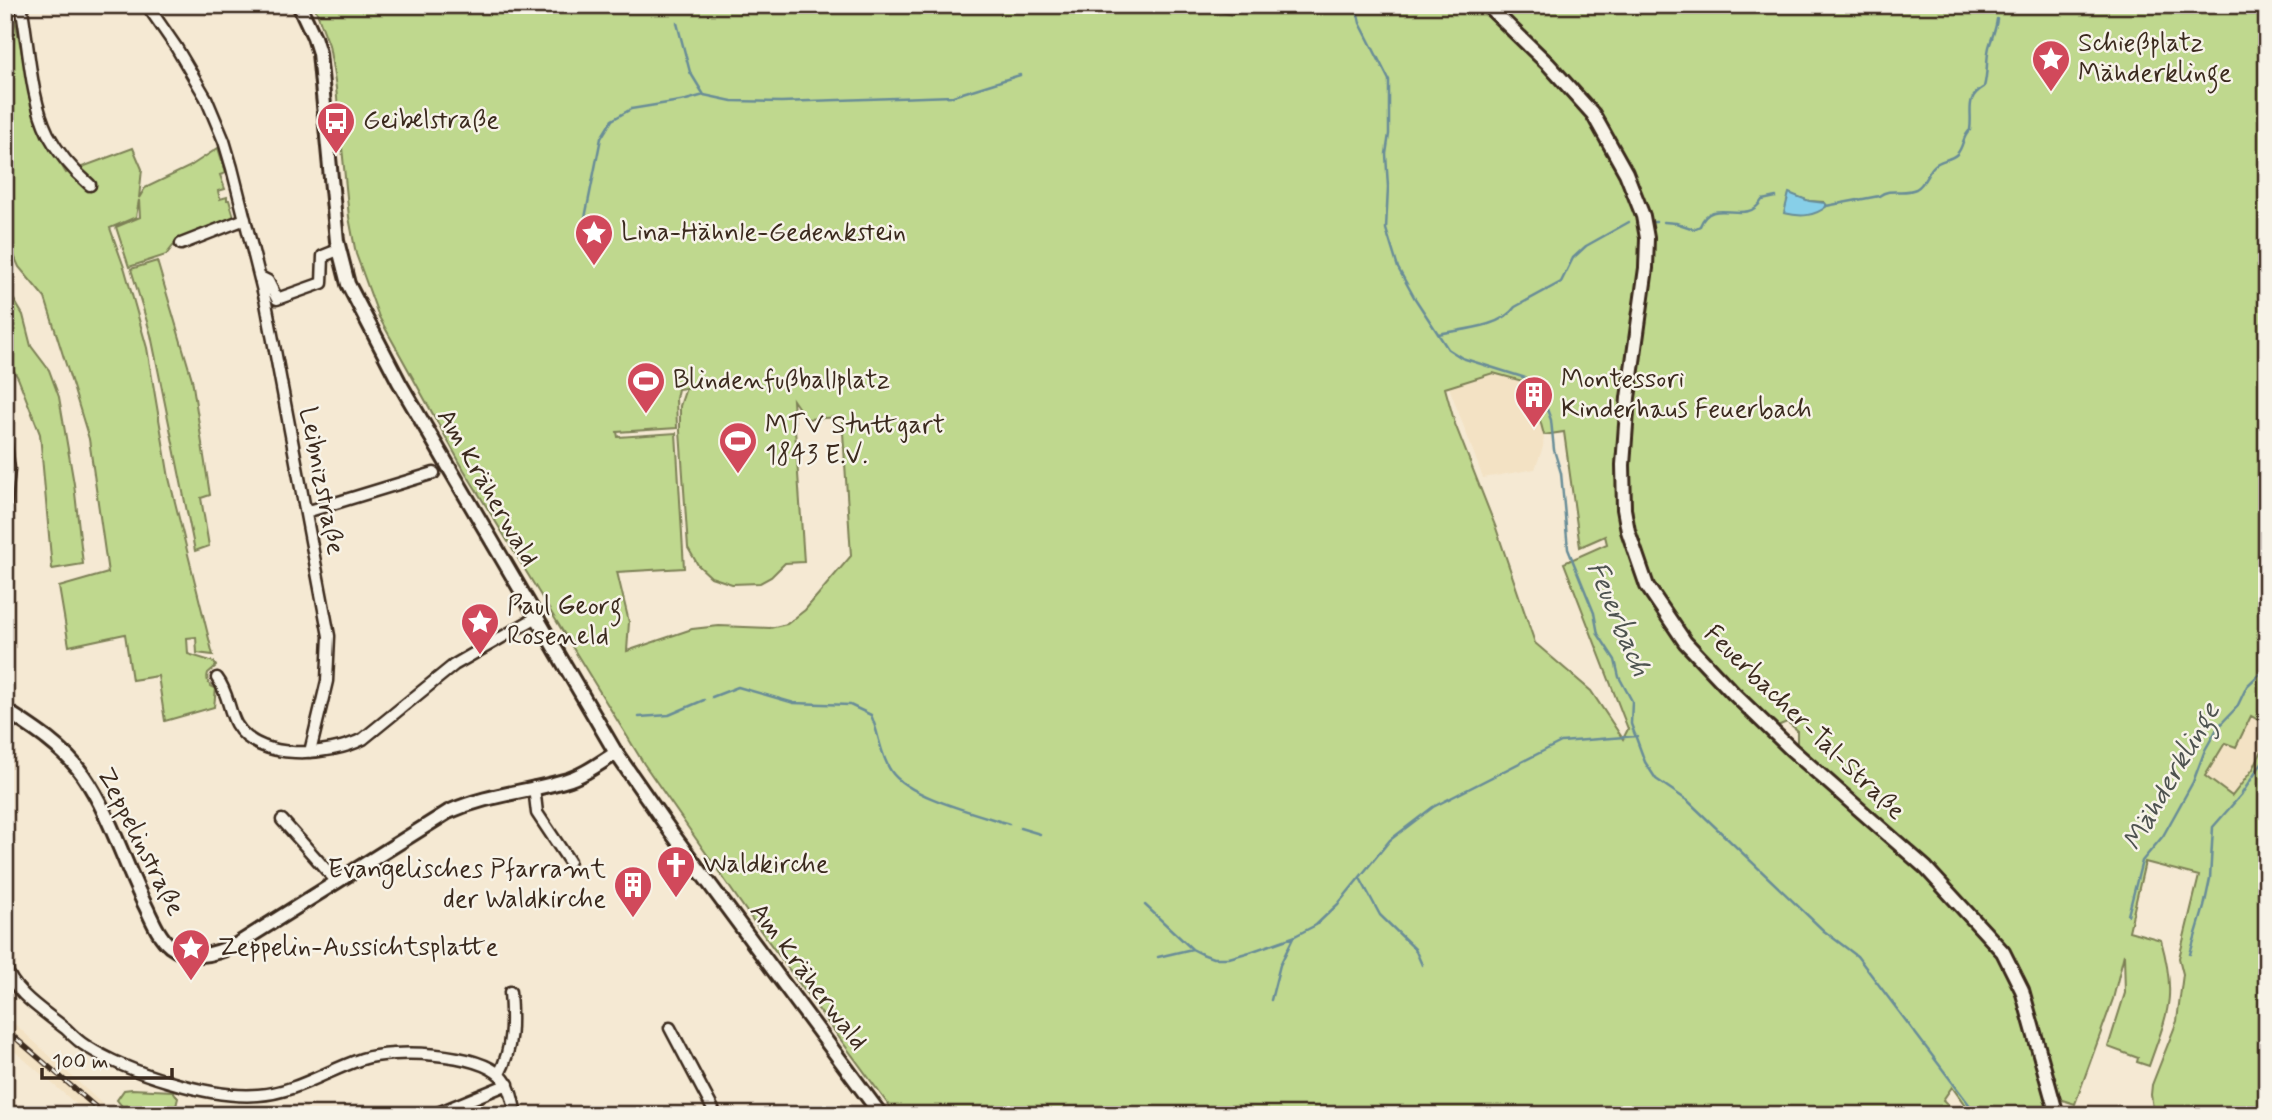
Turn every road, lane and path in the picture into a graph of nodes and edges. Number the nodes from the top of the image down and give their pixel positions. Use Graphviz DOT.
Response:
graph roads {
  1 [pos="21,5"];
  2 [pos="147,5"];
  3 [pos="299,5"];
  4 [pos="1487,5"];
  5 [pos="89,186"];
  6 [pos="245,219"];
  7 [pos="181,244"];
  8 [pos="338,250"];
  9 [pos="260,277"];
  10 [pos="5,438"];
  11 [pos="433,473"];
  12 [pos="306,512"];
  13 [pos="5,513"];
  14 [pos="537,617"];
  15 [pos="217,678"];
  16 [pos="5,710"];
  17 [pos="310,752"];
  18 [pos="616,753"];
  19 [pos="534,787"];
  20 [pos="282,820"];
  21 [pos="569,861"];
  22 [pos="337,882"];
  23 [pos="5,965"];
  24 [pos="510,992"];
  25 [pos="670,1028"];
  26 [pos="499,1074"];
  27 [pos="508,1084"];
  28 [pos="433,1115"];
  29 [pos="516,1115"];
  30 [pos="716,1115"];
  31 [pos="881,1115"];
  32 [pos="2057,1115"];
  1 -- 5 [label="street"];
  2 -- 6 [label="street, Leibnizstraße"];
  3 -- 8 [label="main road, Am Kräherwald"];
  4 -- 32 [label="main road, Feuerbacher-Tal-Straße"];
  6 -- 7 [label="street"];
  6 -- 9 [label="street, Leibnizstraße"];
  8 -- 9 [label="street"];
  8 -- 14 [label="main road, Am Kräherwald"];
  9 -- 12 [label="street, Leibnizstraße"];
  10 -- 13 [label="street"];
  11 -- 12 [label="street"];
  12 -- 17 [label="street, Leibnizstraße"];
  14 -- 17 [label="street"];
  14 -- 18 [label="main road, Am Kräherwald"];
  15 -- 17 [label="street"];
  16 -- 22 [label="main road, Zeppelinstraße"];
  18 -- 19 [label="main road, Zeppelinstraße"];
  18 -- 31 [label="main road, Am Kräherwald"];
  19 -- 21 [label="street"];
  19 -- 22 [label="main road, Zeppelinstraße"];
  20 -- 22 [label="street"];
  23 -- 26 [label="street"];
  24 -- 26 [label="street"];
  25 -- 30 [label="street"];
  26 -- 27 [label="street"];
  27 -- 28 [label="street"];
  27 -- 29 [label="street"];
}
